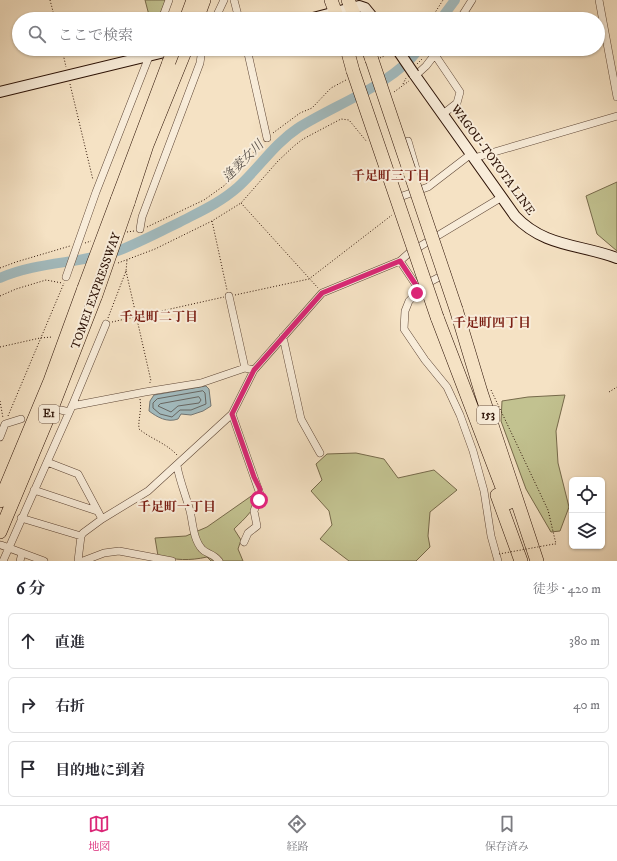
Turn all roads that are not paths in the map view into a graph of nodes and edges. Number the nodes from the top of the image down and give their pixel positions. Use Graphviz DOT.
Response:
graph roads {
  1 [pos="169,0"];
  2 [pos="193,0"];
  3 [pos="204,0"];
  4 [pos="224,0"];
  5 [pos="234,0"];
  6 [pos="472,0"];
  7 [pos="599,0"];
  8 [pos="352,9"];
  9 [pos="335,10"];
  10 [pos="165,12"];
  11 [pos="189,12"];
  12 [pos="200,12"];
  13 [pos="218,12"];
  14 [pos="237,12"];
  15 [pos="368,12"];
  16 [pos="464,12"];
  17 [pos="601,12"];
  18 [pos="605,32"];
  19 [pos="136,56"];
  20 [pos="148,56"];
  21 [pos="178,56"];
  22 [pos="201,56"];
  23 [pos="249,56"];
  24 [pos="348,56"];
  25 [pos="372,56"];
  26 [pos="402,56"];
  27 [pos="433,56"];
  28 [pos="439,56"];
  29 [pos="415,75"];
  30 [pos="0,92"];
  31 [pos="617,97"];
  32 [pos="443,114"];
  33 [pos="617,116"];
  34 [pos="267,138"];
  35 [pos="408,141"];
  36 [pos="472,156"];
  37 [pos="421,189"];
  38 [pos="502,197"];
  39 [pos="390,201"];
  40 [pos="123,202"];
  41 [pos="140,230"];
  42 [pos="437,236"];
  43 [pos="617,258"];
  44 [pos="400,261"];
  45 [pos="449,272"];
  46 [pos="65,280"];
  47 [pos="418,288"];
  48 [pos="229,296"];
  49 [pos="106,324"];
  50 [pos="283,337"];
  51 [pos="477,360"];
  52 [pos="245,368"];
  53 [pos="254,370"];
  54 [pos="71,409"];
  55 [pos="486,409"];
  56 [pos="61,410"];
  57 [pos="232,414"];
  58 [pos="22,419"];
  59 [pos="476,419"];
  60 [pos="0,437"];
  61 [pos="320,453"];
  62 [pos="47,462"];
  63 [pos="180,463"];
  64 [pos="34,490"];
  65 [pos="0,501"];
  66 [pos="97,511"];
  67 [pos="21,518"];
  68 [pos="102,519"];
  69 [pos="0,532"];
  70 [pos="81,536"];
  71 [pos="244,542"];
  72 [pos="4,546"];
  73 [pos="22,553"];
  74 [pos="104,553"];
  75 [pos="498,558"];
  76 [pos="161,560"];
  77 [pos="2,561"];
  78 [pos="20,561"];
  79 [pos="44,561"];
  80 [pos="78,561"];
  81 [pos="83,561"];
  82 [pos="102,561"];
  83 [pos="172,561"];
  84 [pos="219,561"];
  85 [pos="521,561"];
  86 [pos="528,561"];
  87 [pos="537,561"];
  88 [pos="545,561"];
  1 -- 10 [label="street"];
  2 -- 11 [label="highway"];
  3 -- 12 [label="highway"];
  4 -- 13 [label="street"];
  5 -- 14 [label="street"];
  6 -- 16 [label="street"];
  7 -- 17 [label="street"];
  8 -- 9 [label="main road"];
  8 -- 15 [label="main road"];
  18 -- 31 [label="street"];
  19 -- 30 [label="main road"];
  20 -- 46 [label="street"];
  21 -- 40 [label="highway, TOMEI EXPRESSWAY / E1"];
  22 -- 41 [label="street"];
  23 -- 34 [label="street"];
  24 -- 59 [label="highway, 153, bridge"];
  25 -- 55 [label="highway, 153, bridge"];
  26 -- 29 [label="main road, WAGOU-TOYOTA LINE, bridge"];
  27 -- 29 [label="street"];
  28 -- 32 [label="street"];
  29 -- 32 [label="main road, WAGOU-TOYOTA LINE"];
  32 -- 36 [label="main road, WAGOU-TOYOTA LINE"];
  33 -- 36 [label="street"];
  35 -- 37 [label="street"];
  36 -- 37 [label="street"];
  36 -- 38 [label="main road, WAGOU-TOYOTA LINE"];
  37 -- 39 [label="street"];
  37 -- 42 [label="street"];
  38 -- 42 [label="street"];
  38 -- 43 [label="main road, WAGOU-TOYOTA LINE"];
  40 -- 65 [label="highway, TOMEI EXPRESSWAY / E1, bridge"];
  40 -- 69 [label="highway, TOMEI EXPRESSWAY / E1, bridge"];
  42 -- 44 [label="street"];
  42 -- 45 [label="street"];
  44 -- 47 [label="street"];
  44 -- 50 [label="street"];
  45 -- 47 [label="street"];
  45 -- 51 [label="street"];
  47 -- 75 [label="street"];
  48 -- 52 [label="street"];
  49 -- 54 [label="street"];
  50 -- 53 [label="street"];
  50 -- 61 [label="street"];
  52 -- 53 [label="street"];
  52 -- 54 [label="street"];
  53 -- 57 [label="street"];
  54 -- 56 [label="street"];
  54 -- 62 [label="street"];
  55 -- 87 [label="highway, 153"];
  55 -- 88 [label="highway"];
  57 -- 63 [label="street"];
  57 -- 71 [label="street"];
  58 -- 60 [label="street"];
  59 -- 85 [label="highway"];
  59 -- 86 [label="highway, 153"];
  62 -- 64 [label="street"];
  62 -- 66 [label="street"];
  63 -- 68 [label="street"];
  63 -- 84 [label="street"];
  64 -- 66 [label="street"];
  64 -- 67 [label="street"];
  66 -- 68 [label="street"];
  67 -- 70 [label="street"];
  67 -- 72 [label="street"];
  68 -- 70 [label="street"];
  70 -- 80 [label="street"];
  72 -- 73 [label="street"];
  72 -- 77 [label="street"];
  73 -- 78 [label="street"];
  73 -- 79 [label="street"];
  74 -- 76 [label="street"];
  74 -- 81 [label="street"];
  74 -- 82 [label="street"];
  76 -- 83 [label="street"];
}
